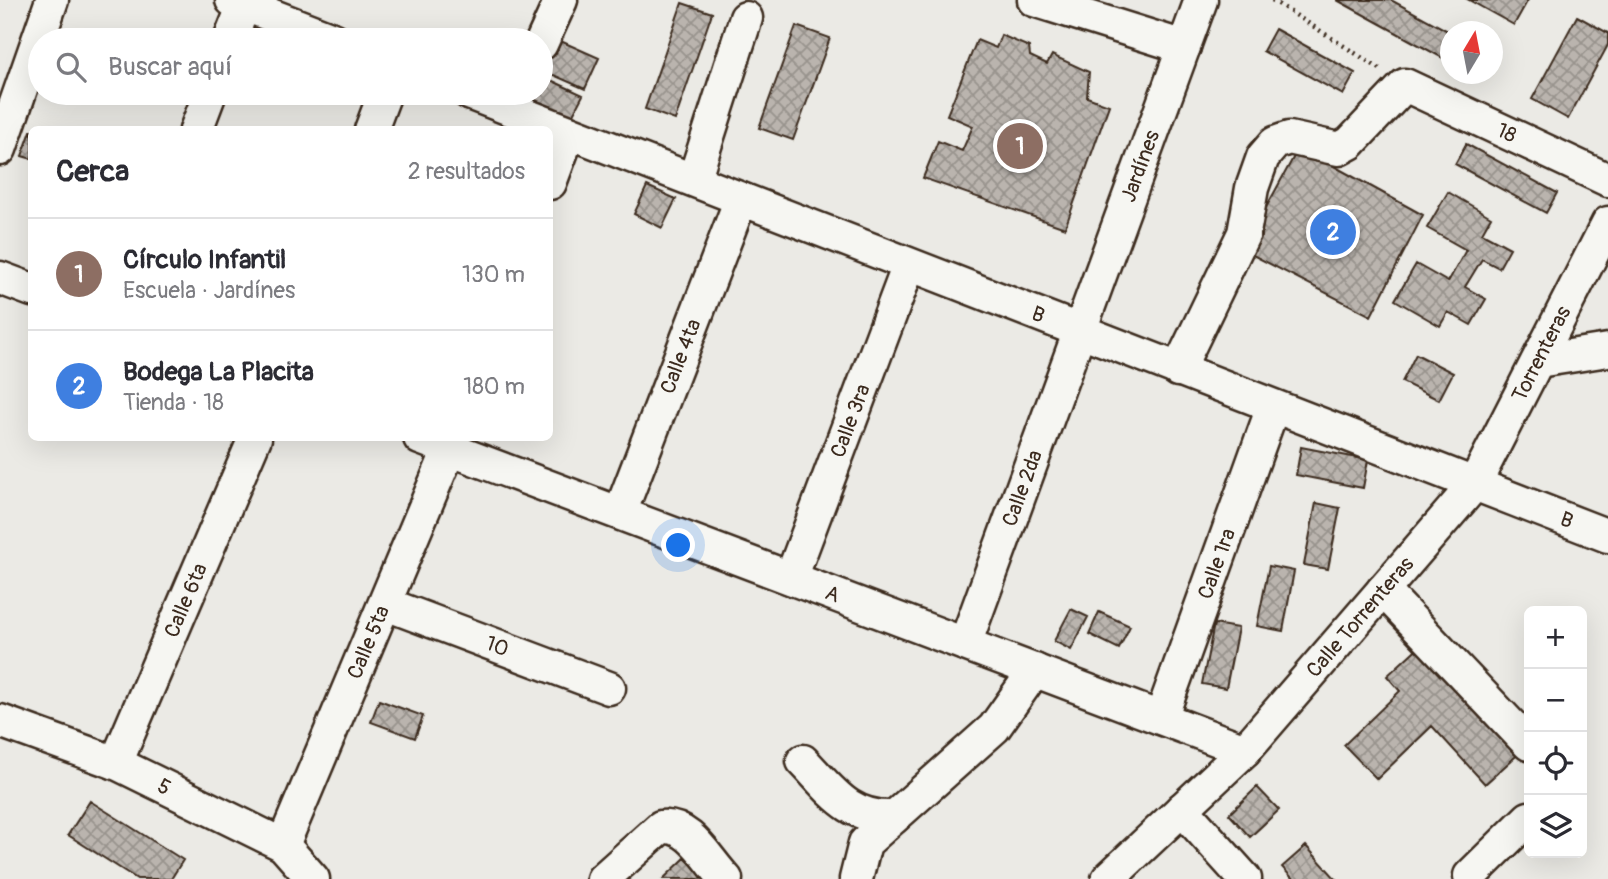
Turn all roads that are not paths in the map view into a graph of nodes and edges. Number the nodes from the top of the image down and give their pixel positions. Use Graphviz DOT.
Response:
graph roads {
  1 [pos="52,0"];
  2 [pos="561,0"];
  3 [pos="1034,0"];
  4 [pos="1201,0"];
  5 [pos="238,2"];
  6 [pos="746,18"];
  7 [pos="42,28"];
  8 [pos="233,28"];
  9 [pos="304,28"];
  10 [pos="548,28"];
  11 [pos="1184,47"];
  12 [pos="28,69"];
  13 [pos="205,105"];
  14 [pos="380,105"];
  15 [pos="522,105"];
  16 [pos="198,126"];
  17 [pos="373,126"];
  18 [pos="569,132"];
  19 [pos="0,149"];
  20 [pos="553,175"];
  21 [pos="694,180"];
  22 [pos="1608,180"];
  23 [pos="741,199"];
  24 [pos="1608,223"];
  25 [pos="909,265"];
  26 [pos="0,278"];
  27 [pos="28,288"];
  28 [pos="1080,331"];
  29 [pos="1608,350"];
  30 [pos="1538,361"];
  31 [pos="1178,370"];
  32 [pos="1273,407"];
  33 [pos="254,441"];
  34 [pos="452,443"];
  35 [pos="1474,485"];
  36 [pos="620,513"];
  37 [pos="1608,536"];
  38 [pos="791,578"];
  39 [pos="1383,590"];
  40 [pos="386,604"];
  41 [pos="965,644"];
  42 [pos="1035,670"];
  43 [pos="609,688"];
  44 [pos="1161,718"];
  45 [pos="0,721"];
  46 [pos="1524,739"];
  47 [pos="1245,750"];
  48 [pos="803,761"];
  49 [pos="116,763"];
  50 [pos="1182,809"];
  51 [pos="894,817"];
  52 [pos="1524,823"];
  53 [pos="283,845"];
  54 [pos="1470,876"];
  55 [pos="313,879"];
  56 [pos="603,879"];
  57 [pos="726,879"];
  58 [pos="856,879"];
  59 [pos="1108,879"];
  60 [pos="1245,879"];
  1 -- 7 [label="street"];
  2 -- 10 [label="street"];
  3 -- 11 [label="street"];
  4 -- 11 [label="street, Jardínes"];
  5 -- 8 [label="street"];
  5 -- 9 [label="street"];
  6 -- 21 [label="street"];
  11 -- 28 [label="street, Jardínes"];
  12 -- 19 [label="street"];
  13 -- 16 [label="street"];
  14 -- 17 [label="street"];
  15 -- 18 [label="street, B"];
  18 -- 20 [label="street"];
  18 -- 21 [label="street, B"];
  21 -- 23 [label="street, B"];
  22 -- 31 [label="street, 18"];
  23 -- 25 [label="street, B"];
  23 -- 36 [label="street, Calle 4ta"];
  24 -- 30 [label="street, Torrenteras"];
  25 -- 28 [label="street, B"];
  25 -- 38 [label="street, Calle 3ra"];
  26 -- 27 [label="street"];
  28 -- 31 [label="street, B"];
  28 -- 41 [label="street, Calle 2da"];
  29 -- 30 [label="street"];
  30 -- 35 [label="street, Torrenteras"];
  31 -- 32 [label="street, B"];
  32 -- 35 [label="street, B"];
  32 -- 44 [label="street, Calle 1ra"];
  33 -- 49 [label="street, Calle 6ta"];
  34 -- 36 [label="street, A"];
  34 -- 40 [label="street, Calle 5ta"];
  35 -- 37 [label="street, B"];
  35 -- 39 [label="street, Calle Torrenteras"];
  36 -- 38 [label="street, A"];
  38 -- 41 [label="street, A"];
  39 -- 46 [label="street"];
  39 -- 47 [label="street, Calle Torrenteras"];
  40 -- 43 [label="street, 10"];
  40 -- 53 [label="street, Calle 5ta"];
  41 -- 42 [label="street, A"];
  42 -- 44 [label="street, A"];
  42 -- 51 [label="street"];
  44 -- 47 [label="street, A"];
  45 -- 49 [label="street, 5"];
  47 -- 50 [label="street, Calle Torrenteras"];
  48 -- 51 [label="street"];
  49 -- 53 [label="street, 5"];
  50 -- 59 [label="street, Calle Torrenteras"];
  50 -- 60 [label="street"];
  51 -- 58 [label="street"];
  52 -- 54 [label="street"];
  53 -- 55 [label="street, 5"];
  56 -- 57 [label="street"];
}
